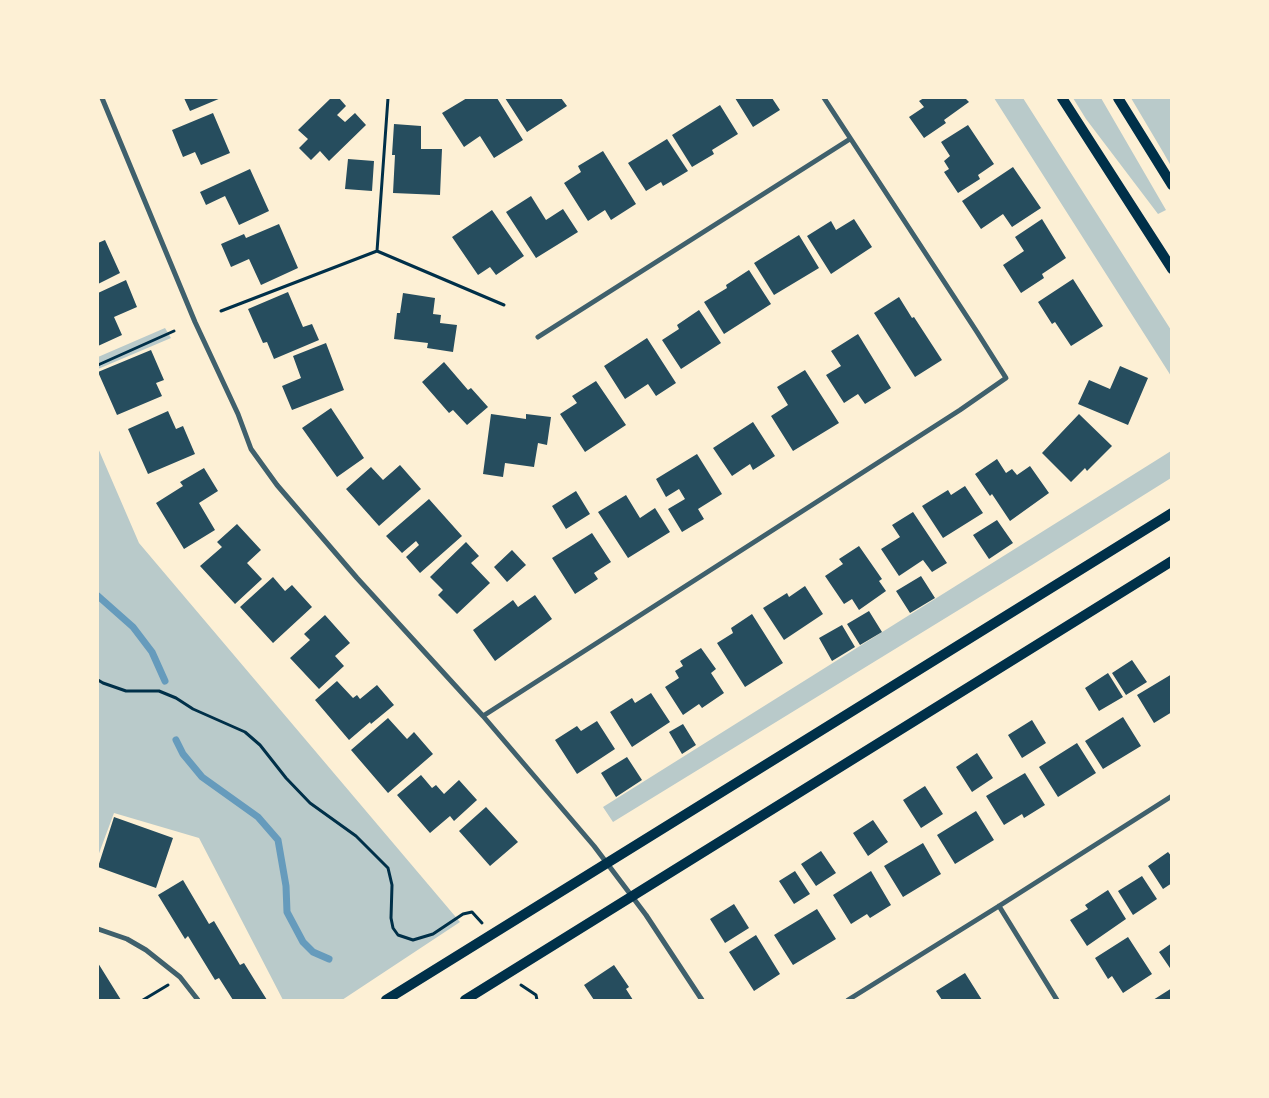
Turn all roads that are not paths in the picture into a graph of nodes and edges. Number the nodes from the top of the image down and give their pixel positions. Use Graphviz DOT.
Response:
graph roads {
  1 [pos="102,98"];
  2 [pos="824,98"];
  3 [pos="1062,98"];
  4 [pos="1118,98"];
  5 [pos="850,139"];
  6 [pos="1172,185"];
  7 [pos="1172,268"];
  8 [pos="538,337"];
  9 [pos="1172,514"];
  10 [pos="1172,561"];
  11 [pos="484,716"];
  12 [pos="1172,796"];
  13 [pos="607,863"];
  14 [pos="632,896"];
  15 [pos="999,906"];
  16 [pos="98,929"];
  17 [pos="198,1000"];
  18 [pos="386,1000"];
  19 [pos="465,1000"];
  20 [pos="702,1000"];
  21 [pos="848,1000"];
  22 [pos="1057,1000"];
  1 -- 11 [label="street"];
  2 -- 5 [label="street"];
  3 -- 7 [label="main road"];
  4 -- 6 [label="main road"];
  5 -- 8 [label="street"];
  5 -- 11 [label="street"];
  9 -- 13 [label="main road"];
  10 -- 14 [label="main road"];
  11 -- 13 [label="street"];
  12 -- 15 [label="street"];
  13 -- 14 [label="street"];
  13 -- 18 [label="main road"];
  14 -- 19 [label="main road"];
  14 -- 20 [label="street"];
  15 -- 21 [label="street"];
  15 -- 22 [label="street"];
  16 -- 17 [label="street"];
}
